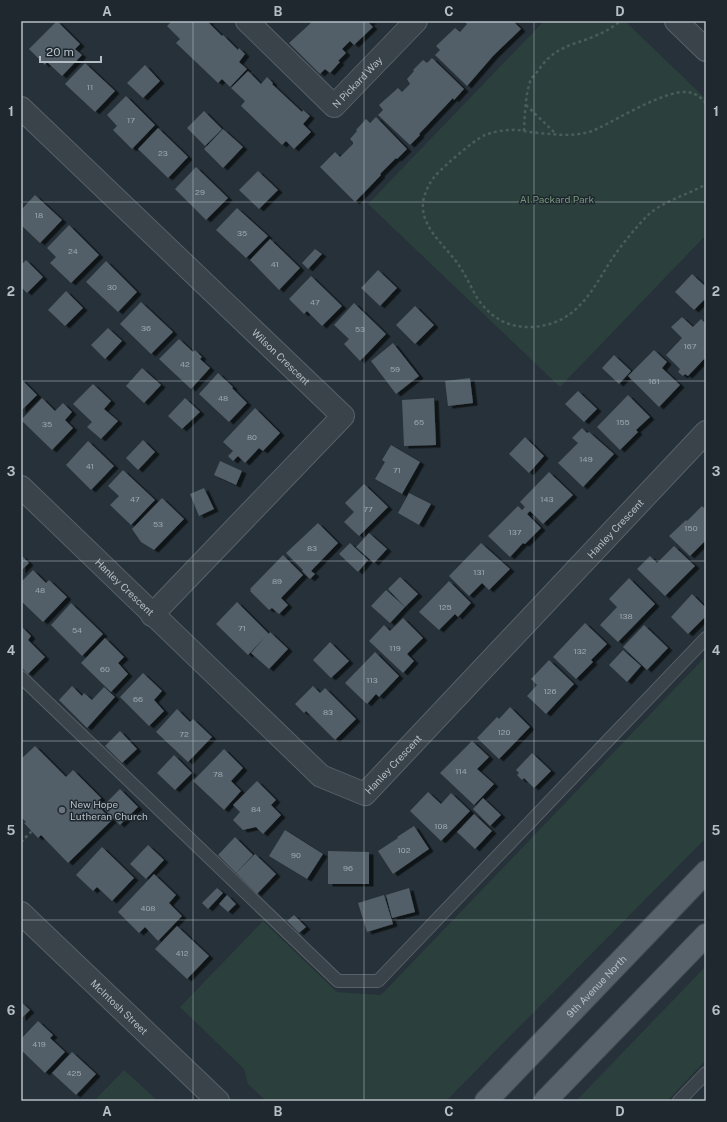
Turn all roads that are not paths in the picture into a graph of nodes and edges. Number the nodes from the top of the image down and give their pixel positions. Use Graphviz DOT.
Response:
graph roads {
  1 [pos="246,21"];
  2 [pos="416,21"];
  3 [pos="676,21"];
  4 [pos="706,50"];
  5 [pos="21,108"];
  6 [pos="706,432"];
  7 [pos="21,487"];
  8 [pos="152,615"];
  9 [pos="706,638"];
  10 [pos="21,677"];
  11 [pos="706,872"];
  12 [pos="21,913"];
  13 [pos="706,935"];
  14 [pos="706,1073"];
  15 [pos="218,1101"];
  16 [pos="486,1101"];
  17 [pos="545,1101"];
  18 [pos="679,1101"];
  1 -- 2 [label="street, N Pickard Way"];
  3 -- 4 [label="street"];
  5 -- 8 [label="street, Wilson Crescent"];
  6 -- 8 [label="street, Hanley Crescent"];
  7 -- 8 [label="street, Hanley Crescent"];
  9 -- 10 [label="lane"];
  11 -- 16 [label="main road, 9th Avenue North"];
  12 -- 15 [label="street, McIntosh Street"];
  13 -- 17 [label="main road"];
  14 -- 18 [label="lane"];
}
